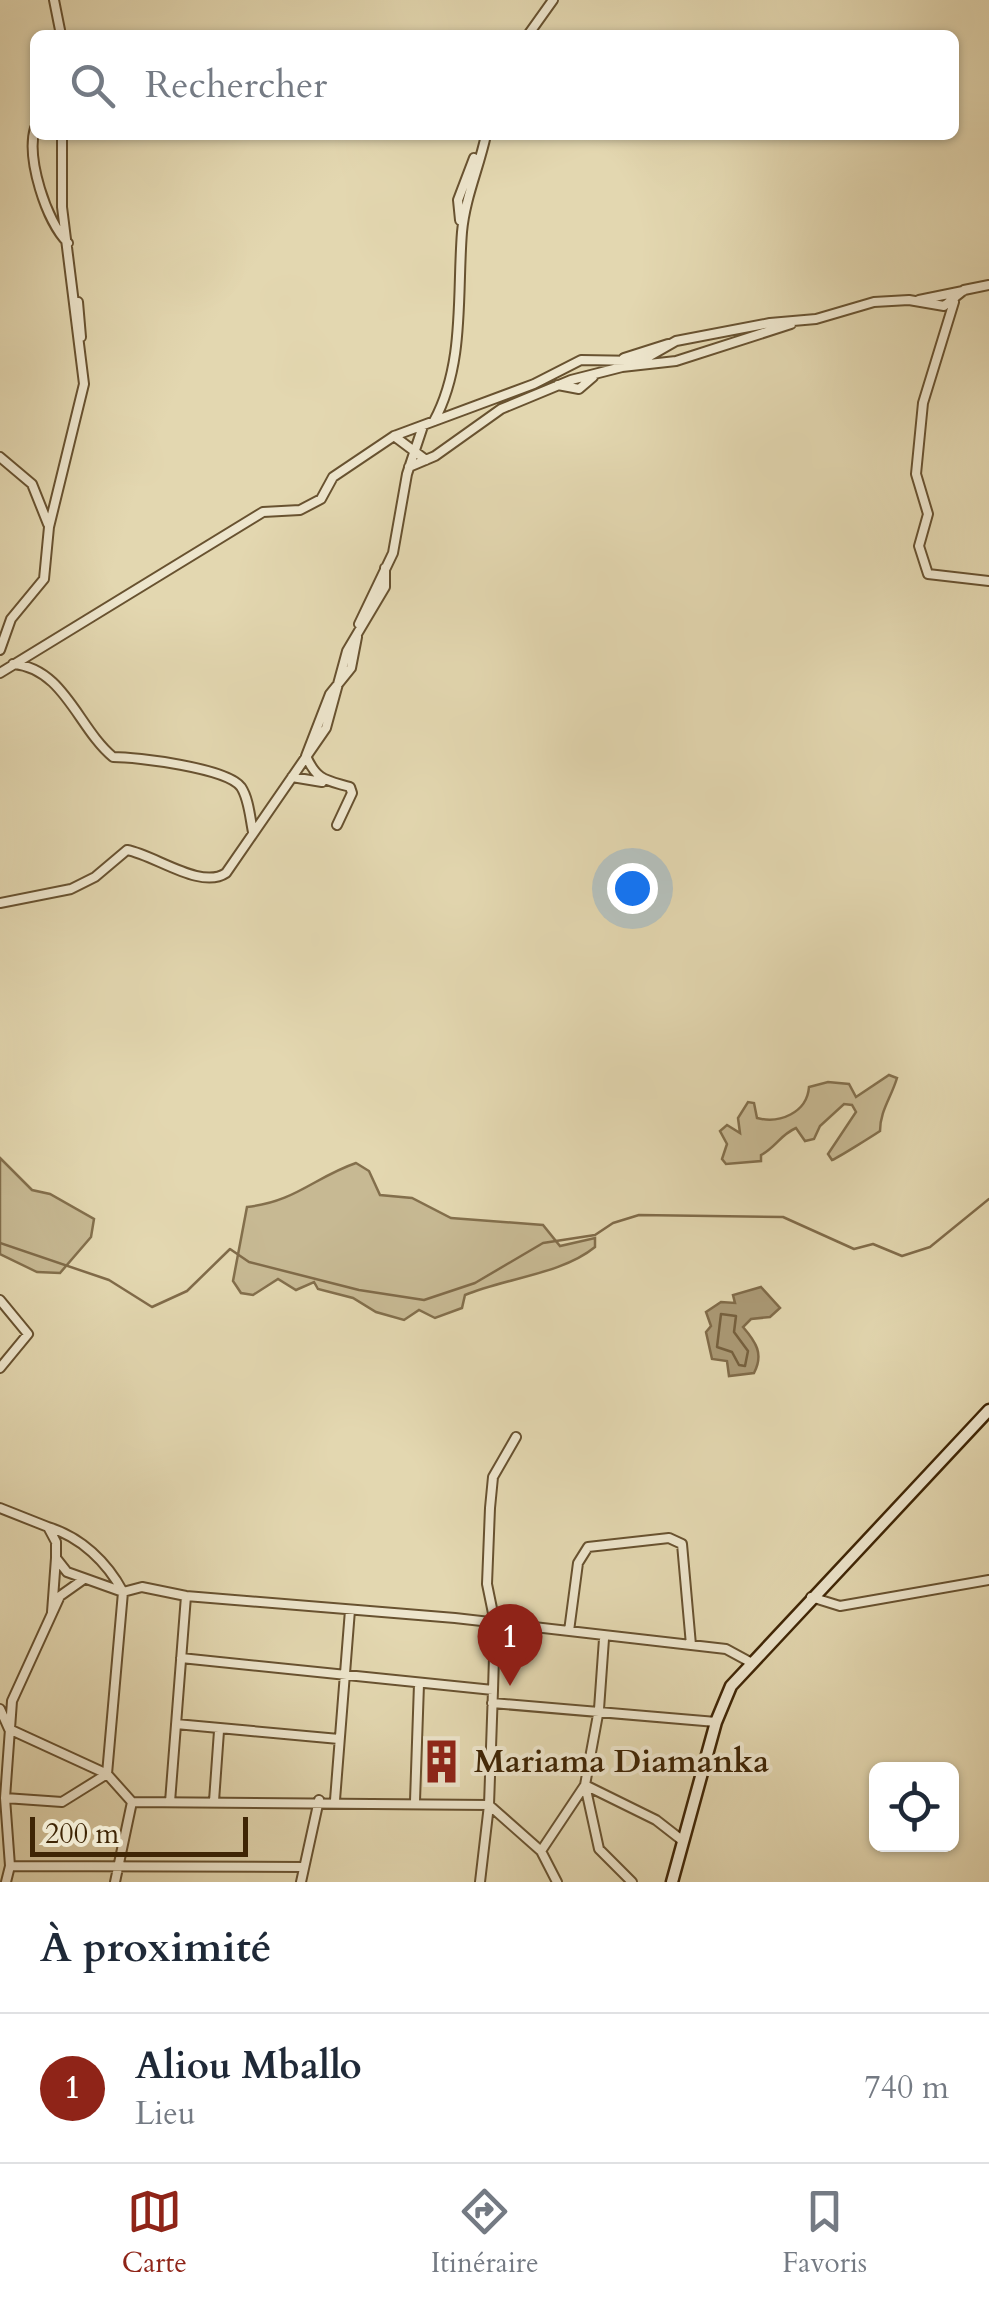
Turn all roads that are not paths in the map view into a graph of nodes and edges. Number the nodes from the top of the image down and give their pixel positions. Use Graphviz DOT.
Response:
graph roads {
  1 [pos="54,0"];
  2 [pos="550,1"];
  3 [pos="59,30"];
  4 [pos="531,30"];
  5 [pos="34,140"];
  6 [pos="62,140"];
  7 [pos="482,140"];
  8 [pos="68,244"];
  9 [pos="989,285"];
  10 [pos="964,290"];
  11 [pos="909,300"];
  12 [pos="954,302"];
  13 [pos="796,322"];
  14 [pos="434,421"];
  15 [pos="423,426"];
  16 [pos="394,436"];
  17 [pos="413,449"];
  18 [pos="0,457"];
  19 [pos="426,460"];
  20 [pos="408,466"];
  21 [pos="48,527"];
  22 [pos="989,580"];
  23 [pos="0,650"];
  24 [pos="13,664"];
  25 [pos="0,673"];
  26 [pos="306,756"];
  27 [pos="292,777"];
  28 [pos="326,783"];
  29 [pos="336,824"];
  30 [pos="253,832"];
  31 [pos="0,904"];
  32 [pos="0,1300"];
  33 [pos="0,1368"];
  34 [pos="989,1410"];
  35 [pos="516,1437"];
  36 [pos="0,1508"];
  37 [pos="48,1528"];
  38 [pos="56,1558"];
  39 [pos="84,1579"];
  40 [pos="989,1580"];
  41 [pos="123,1592"];
  42 [pos="186,1596"];
  43 [pos="812,1597"];
  44 [pos="350,1610"];
  45 [pos="52,1612"];
  46 [pos="495,1623"];
  47 [pos="569,1630"];
  48 [pos="604,1638"];
  49 [pos="691,1644"];
  50 [pos="181,1658"];
  51 [pos="750,1662"];
  52 [pos="343,1674"];
  53 [pos="419,1684"];
  54 [pos="493,1690"];
  55 [pos="492,1703"];
  56 [pos="0,1708"];
  57 [pos="599,1710"];
  58 [pos="716,1722"];
  59 [pos="176,1724"];
  60 [pos="9,1729"];
  61 [pos="219,1731"];
  62 [pos="339,1738"];
  63 [pos="107,1774"];
  64 [pos="586,1784"];
  65 [pos="5,1798"];
  66 [pos="319,1800"];
  67 [pos="335,1800"];
  68 [pos="214,1801"];
  69 [pos="415,1801"];
  70 [pos="132,1802"];
  71 [pos="170,1802"];
  72 [pos="490,1805"];
  73 [pos="682,1842"];
  74 [pos="541,1852"];
  75 [pos="10,1866"];
  76 [pos="119,1868"];
  77 [pos="304,1868"];
  78 [pos="6,1882"];
  79 [pos="116,1882"];
  80 [pos="301,1882"];
  81 [pos="480,1882"];
  82 [pos="557,1882"];
  83 [pos="632,1882"];
  84 [pos="672,1882"];
  1 -- 3 [label="street"];
  2 -- 4 [label="street"];
  5 -- 8 [label="street"];
  6 -- 8 [label="street"];
  7 -- 14 [label="street"];
  8 -- 21 [label="street"];
  9 -- 10 [label="street"];
  10 -- 11 [label="street"];
  10 -- 12 [label="street"];
  11 -- 12 [label="street"];
  11 -- 13 [label="street"];
  12 -- 22 [label="street"];
  13 -- 14 [label="street"];
  13 -- 19 [label="street"];
  14 -- 15 [label="street"];
  15 -- 16 [label="street"];
  15 -- 17 [label="street"];
  16 -- 17 [label="street"];
  16 -- 24 [label="street"];
  17 -- 19 [label="street"];
  17 -- 20 [label="street"];
  18 -- 21 [label="street"];
  19 -- 20 [label="street"];
  20 -- 26 [label="street"];
  21 -- 23 [label="street"];
  24 -- 25 [label="street"];
  24 -- 30 [label="street"];
  26 -- 27 [label="street"];
  26 -- 28 [label="street"];
  27 -- 28 [label="street"];
  27 -- 30 [label="street"];
  28 -- 29 [label="street"];
  30 -- 31 [label="street"];
  32 -- 33 [label="street"];
  34 -- 43 [label="main road"];
  35 -- 46 [label="street"];
  36 -- 37 [label="street"];
  37 -- 38 [label="street"];
  37 -- 41 [label="street"];
  38 -- 39 [label="street"];
  38 -- 45 [label="street"];
  39 -- 41 [label="street"];
  39 -- 45 [label="street"];
  40 -- 43 [label="street"];
  41 -- 42 [label="street"];
  41 -- 63 [label="street"];
  42 -- 44 [label="street"];
  42 -- 50 [label="street"];
  43 -- 51 [label="main road"];
  44 -- 46 [label="street"];
  44 -- 52 [label="street"];
  45 -- 60 [label="street"];
  46 -- 47 [label="street"];
  46 -- 54 [label="street"];
  47 -- 48 [label="street"];
  47 -- 49 [label="street"];
  48 -- 49 [label="street"];
  48 -- 57 [label="street"];
  49 -- 51 [label="street"];
  50 -- 52 [label="street"];
  50 -- 59 [label="street"];
  51 -- 58 [label="main road"];
  52 -- 53 [label="street"];
  52 -- 62 [label="street"];
  53 -- 54 [label="street"];
  53 -- 69 [label="street"];
  54 -- 55 [label="street"];
  55 -- 57 [label="street"];
  55 -- 72 [label="street"];
  56 -- 60 [label="street"];
  57 -- 58 [label="street"];
  57 -- 64 [label="street"];
  58 -- 73 [label="main road"];
  59 -- 61 [label="street"];
  59 -- 71 [label="street"];
  60 -- 63 [label="street"];
  60 -- 65 [label="street"];
  61 -- 62 [label="street"];
  61 -- 68 [label="street"];
  62 -- 67 [label="street"];
  63 -- 65 [label="street"];
  63 -- 70 [label="street"];
  64 -- 73 [label="street"];
  64 -- 74 [label="street"];
  64 -- 83 [label="street"];
  65 -- 75 [label="street"];
  66 -- 67 [label="street"];
  66 -- 68 [label="street"];
  66 -- 77 [label="street"];
  67 -- 69 [label="street"];
  68 -- 71 [label="street"];
  69 -- 72 [label="street"];
  70 -- 71 [label="street"];
  70 -- 76 [label="street"];
  72 -- 74 [label="street"];
  72 -- 81 [label="street"];
  73 -- 84 [label="main road"];
  74 -- 82 [label="street"];
  75 -- 76 [label="street"];
  75 -- 78 [label="street"];
  76 -- 77 [label="street"];
  76 -- 79 [label="street"];
  77 -- 80 [label="street"];
}
